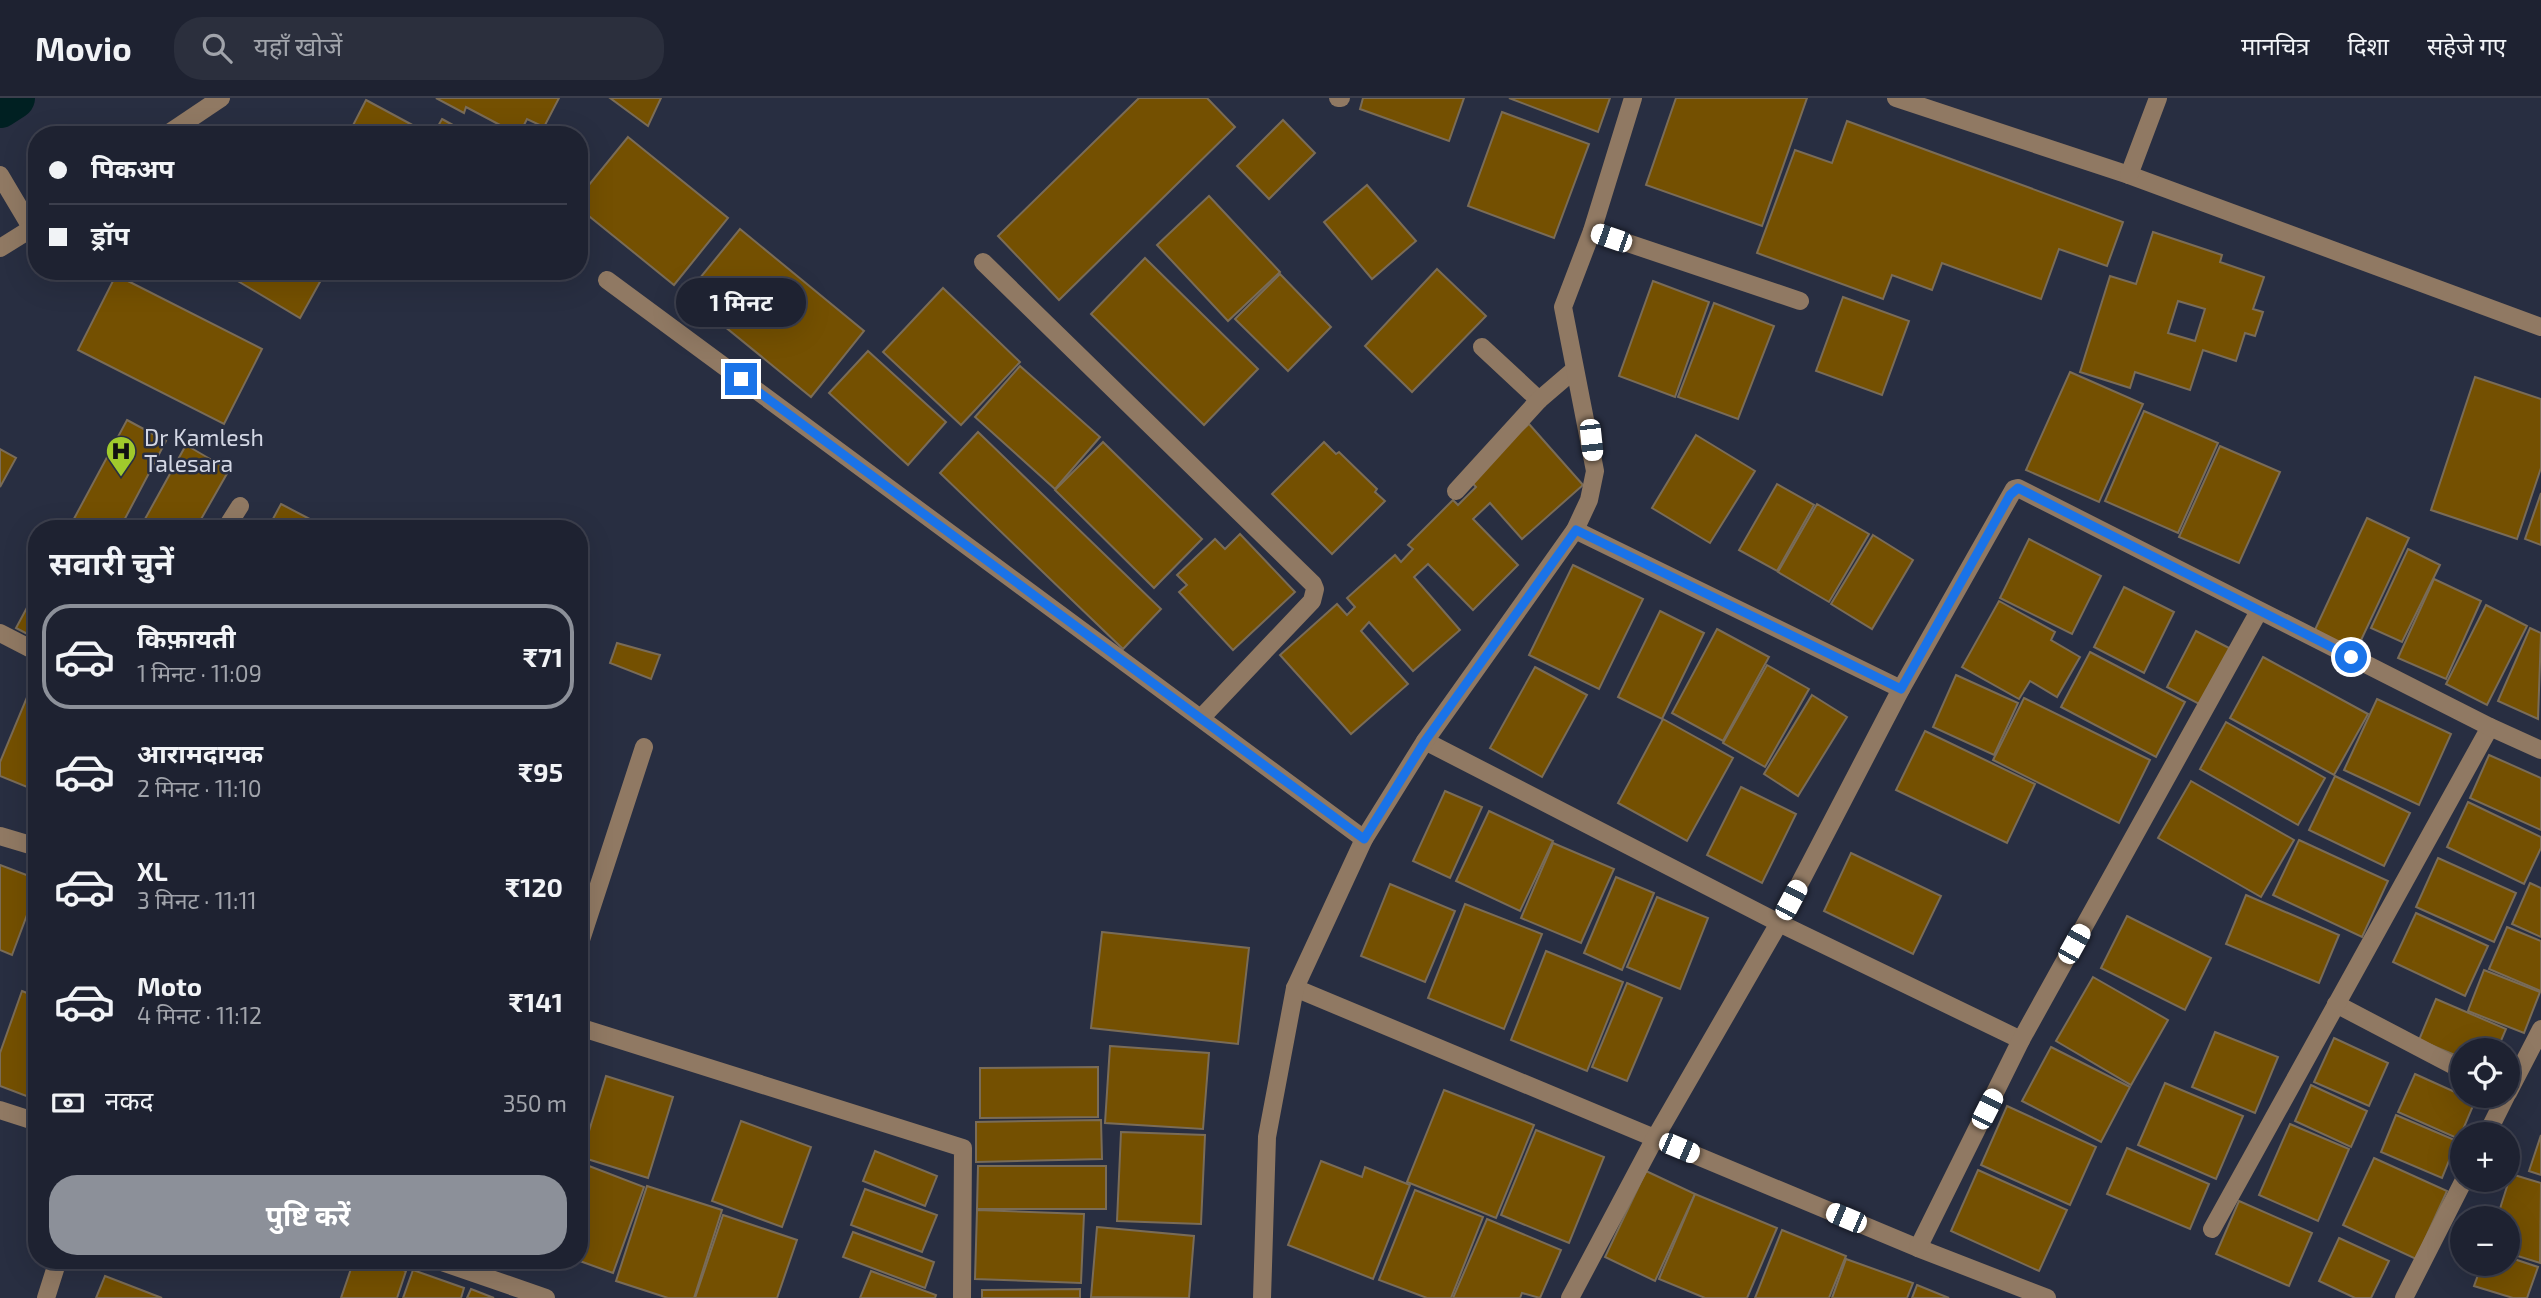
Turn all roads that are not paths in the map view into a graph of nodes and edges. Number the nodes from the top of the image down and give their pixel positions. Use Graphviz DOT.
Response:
graph roads {
  1 [pos="221,98"];
  2 [pos="1633,98"];
  3 [pos="1896,98"];
  4 [pos="2158,98"];
  5 [pos="179,126"];
  6 [pos="0,175"];
  7 [pos="2129,175"];
  8 [pos="28,218"];
  9 [pos="28,231"];
  10 [pos="1592,231"];
  11 [pos="0,248"];
  12 [pos="982,261"];
  13 [pos="607,280"];
  14 [pos="1800,301"];
  15 [pos="2541,327"];
  16 [pos="1482,347"];
  17 [pos="1574,370"];
  18 [pos="1539,400"];
  19 [pos="1456,491"];
  20 [pos="240,506"];
  21 [pos="231,520"];
  22 [pos="1576,530"];
  23 [pos="2259,611"];
  24 [pos="0,633"];
  25 [pos="28,647"];
  26 [pos="1901,689"];
  27 [pos="1202,717"];
  28 [pos="2490,727"];
  29 [pos="1425,741"];
  30 [pos="644,747"];
  31 [pos="2541,750"];
  32 [pos="0,836"];
  33 [pos="1364,839"];
  34 [pos="28,844"];
  35 [pos="588,918"];
  36 [pos="1779,923"];
  37 [pos="1295,988"];
  38 [pos="2336,1004"];
  39 [pos="2541,1029"];
  40 [pos="588,1030"];
  41 [pos="2021,1040"];
  42 [pos="2534,1057"];
  43 [pos="2450,1064"];
  44 [pos="2520,1076"];
  45 [pos="0,1110"];
  46 [pos="28,1119"];
  47 [pos="1656,1138"];
  48 [pos="2458,1192"];
  49 [pos="2212,1229"];
  50 [pos="1918,1248"];
  51 [pos="55,1269"];
  52 [pos="462,1269"];
  53 [pos="1267,1296"];
  54 [pos="46,1298"];
  55 [pos="546,1298"];
  56 [pos="962,1298"];
  57 [pos="1570,1298"];
  58 [pos="2047,1298"];
  59 [pos="2404,1298"];
  1 -- 5 [label="street"];
  2 -- 10 [label="street"];
  3 -- 7 [label="street"];
  4 -- 7 [label="street"];
  6 -- 8 [label="street"];
  7 -- 15 [label="street"];
  9 -- 11 [label="street"];
  10 -- 14 [label="street"];
  10 -- 17 [label="street"];
  12 -- 27 [label="street"];
  13 -- 27 [label="street"];
  16 -- 18 [label="street"];
  17 -- 18 [label="street"];
  17 -- 22 [label="street"];
  18 -- 19 [label="street"];
  20 -- 21 [label="street"];
  22 -- 26 [label="street"];
  22 -- 29 [label="street"];
  23 -- 26 [label="street"];
  23 -- 28 [label="street"];
  23 -- 41 [label="street"];
  24 -- 25 [label="street"];
  26 -- 36 [label="street"];
  27 -- 33 [label="street"];
  28 -- 31 [label="street"];
  28 -- 38 [label="street"];
  29 -- 33 [label="street"];
  29 -- 36 [label="street"];
  30 -- 35 [label="street"];
  32 -- 34 [label="street"];
  33 -- 37 [label="street"];
  36 -- 41 [label="street"];
  36 -- 47 [label="street"];
  37 -- 47 [label="street"];
  37 -- 53 [label="street"];
  38 -- 43 [label="street"];
  38 -- 49 [label="street"];
  39 -- 42 [label="street"];
  40 -- 56 [label="street"];
  41 -- 50 [label="street"];
  42 -- 44 [label="street"];
  45 -- 46 [label="street"];
  47 -- 50 [label="street"];
  47 -- 57 [label="street"];
  48 -- 59 [label="street"];
  50 -- 58 [label="street"];
  51 -- 54 [label="street"];
  52 -- 55 [label="street"];
}
